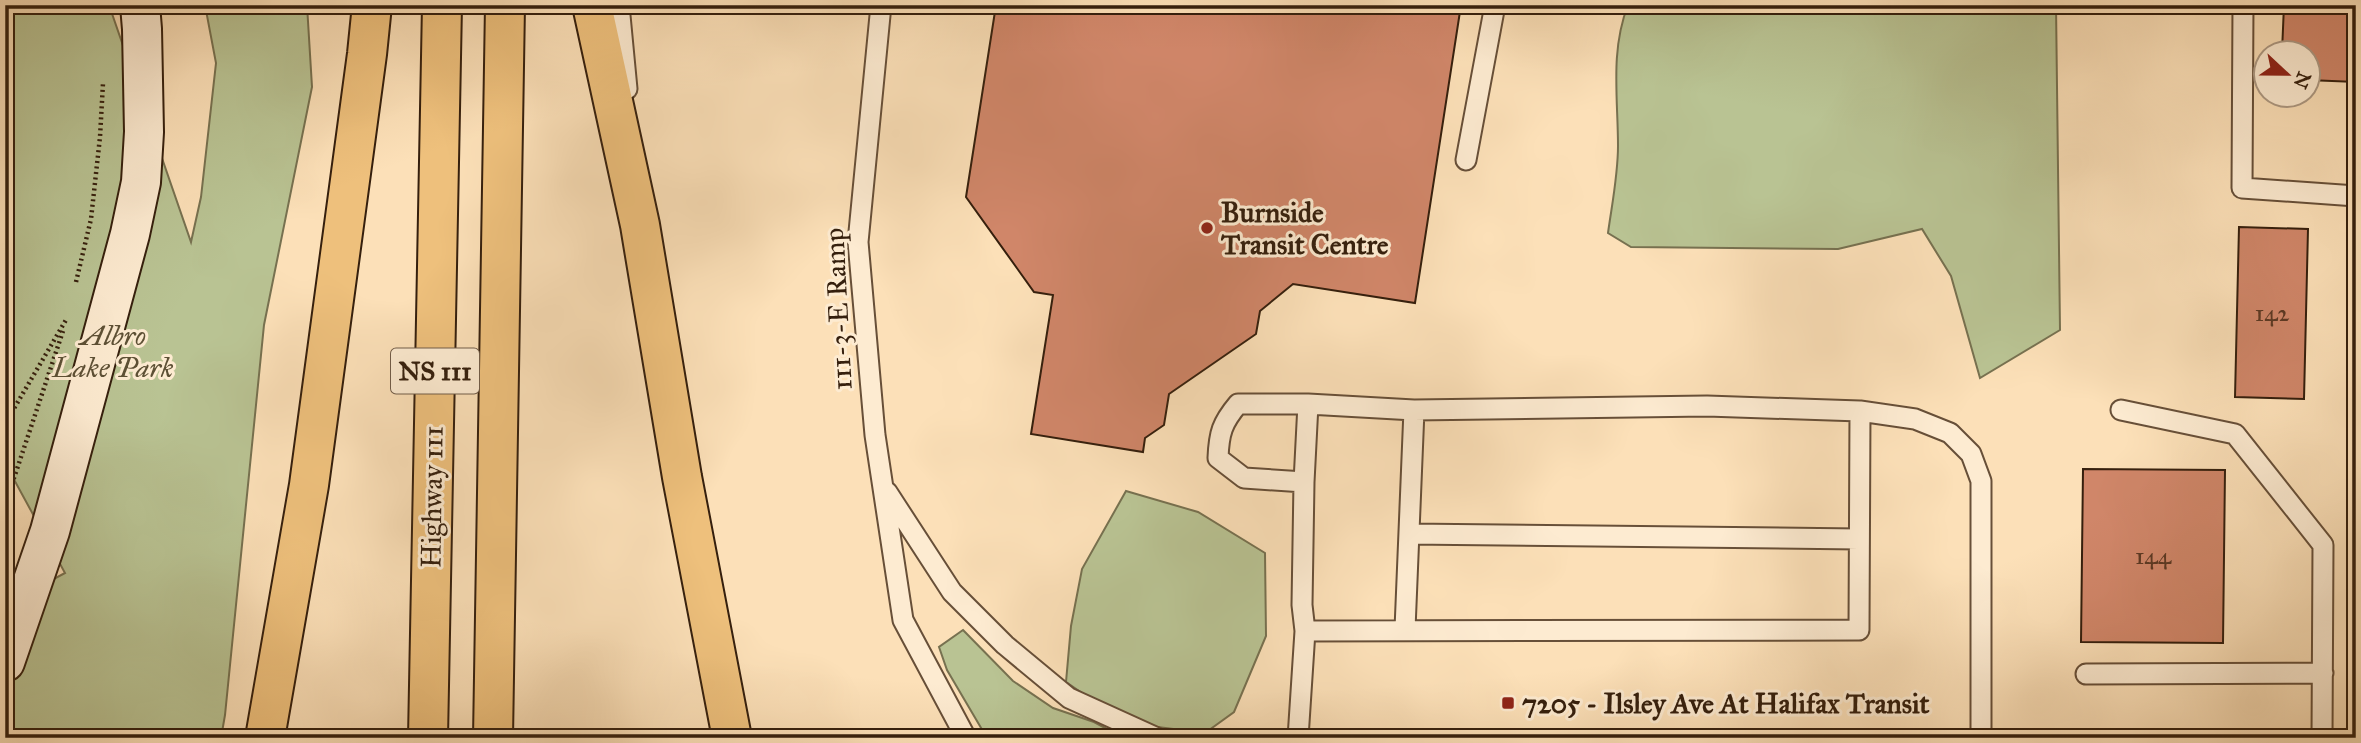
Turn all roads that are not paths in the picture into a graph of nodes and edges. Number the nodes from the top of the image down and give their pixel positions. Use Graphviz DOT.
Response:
graph roads {
  1 [pos="140,5"];
  2 [pos="372,5"];
  3 [pos="442,5"];
  4 [pos="505,5"];
  5 [pos="592,5"];
  6 [pos="619,5"];
  7 [pos="881,5"];
  8 [pos="1495,5"];
  9 [pos="2243,5"];
  10 [pos="1466,160"];
  11 [pos="2356,197"];
  12 [pos="639,225"];
  13 [pos="1308,404"];
  14 [pos="1413,410"];
  15 [pos="2121,410"];
  16 [pos="1860,411"];
  17 [pos="1304,482"];
  18 [pos="882,484"];
  19 [pos="1409,534"];
  20 [pos="1859,539"];
  21 [pos="1405,629"];
  22 [pos="1305,631"];
  23 [pos="5,662"];
  24 [pos="2323,673"];
  25 [pos="2086,674"];
  26 [pos="265,738"];
  27 [pos="428,738"];
  28 [pos="493,738"];
  29 [pos="732,738"];
  30 [pos="966,738"];
  31 [pos="1157,738"];
  32 [pos="1298,738"];
  33 [pos="1981,738"];
  34 [pos="2322,738"];
  1 -- 23 [label="street"];
  2 -- 26 [label="highway"];
  3 -- 27 [label="highway, Highway 111 / NS 111"];
  4 -- 28 [label="highway, NS 111"];
  5 -- 12 [label="highway"];
  6 -- 12 [label="lane"];
  7 -- 18 [label="lane, 111-3-E Ramp"];
  8 -- 10 [label="lane"];
  9 -- 11 [label="lane"];
  12 -- 29 [label="highway"];
  13 -- 14 [label="lane"];
  13 -- 17 [label="lane"];
  13 -- 17 [label="lane"];
  14 -- 16 [label="lane"];
  14 -- 19 [label="lane"];
  15 -- 24 [label="lane"];
  16 -- 20 [label="lane"];
  16 -- 33 [label="lane"];
  17 -- 22 [label="lane"];
  18 -- 30 [label="lane, 111-3-E Ramp"];
  18 -- 31 [label="lane"];
  19 -- 20 [label="lane"];
  19 -- 21 [label="lane"];
  20 -- 21 [label="lane"];
  21 -- 22 [label="lane"];
  22 -- 32 [label="lane"];
  24 -- 25 [label="lane"];
  24 -- 34 [label="lane"];
}
